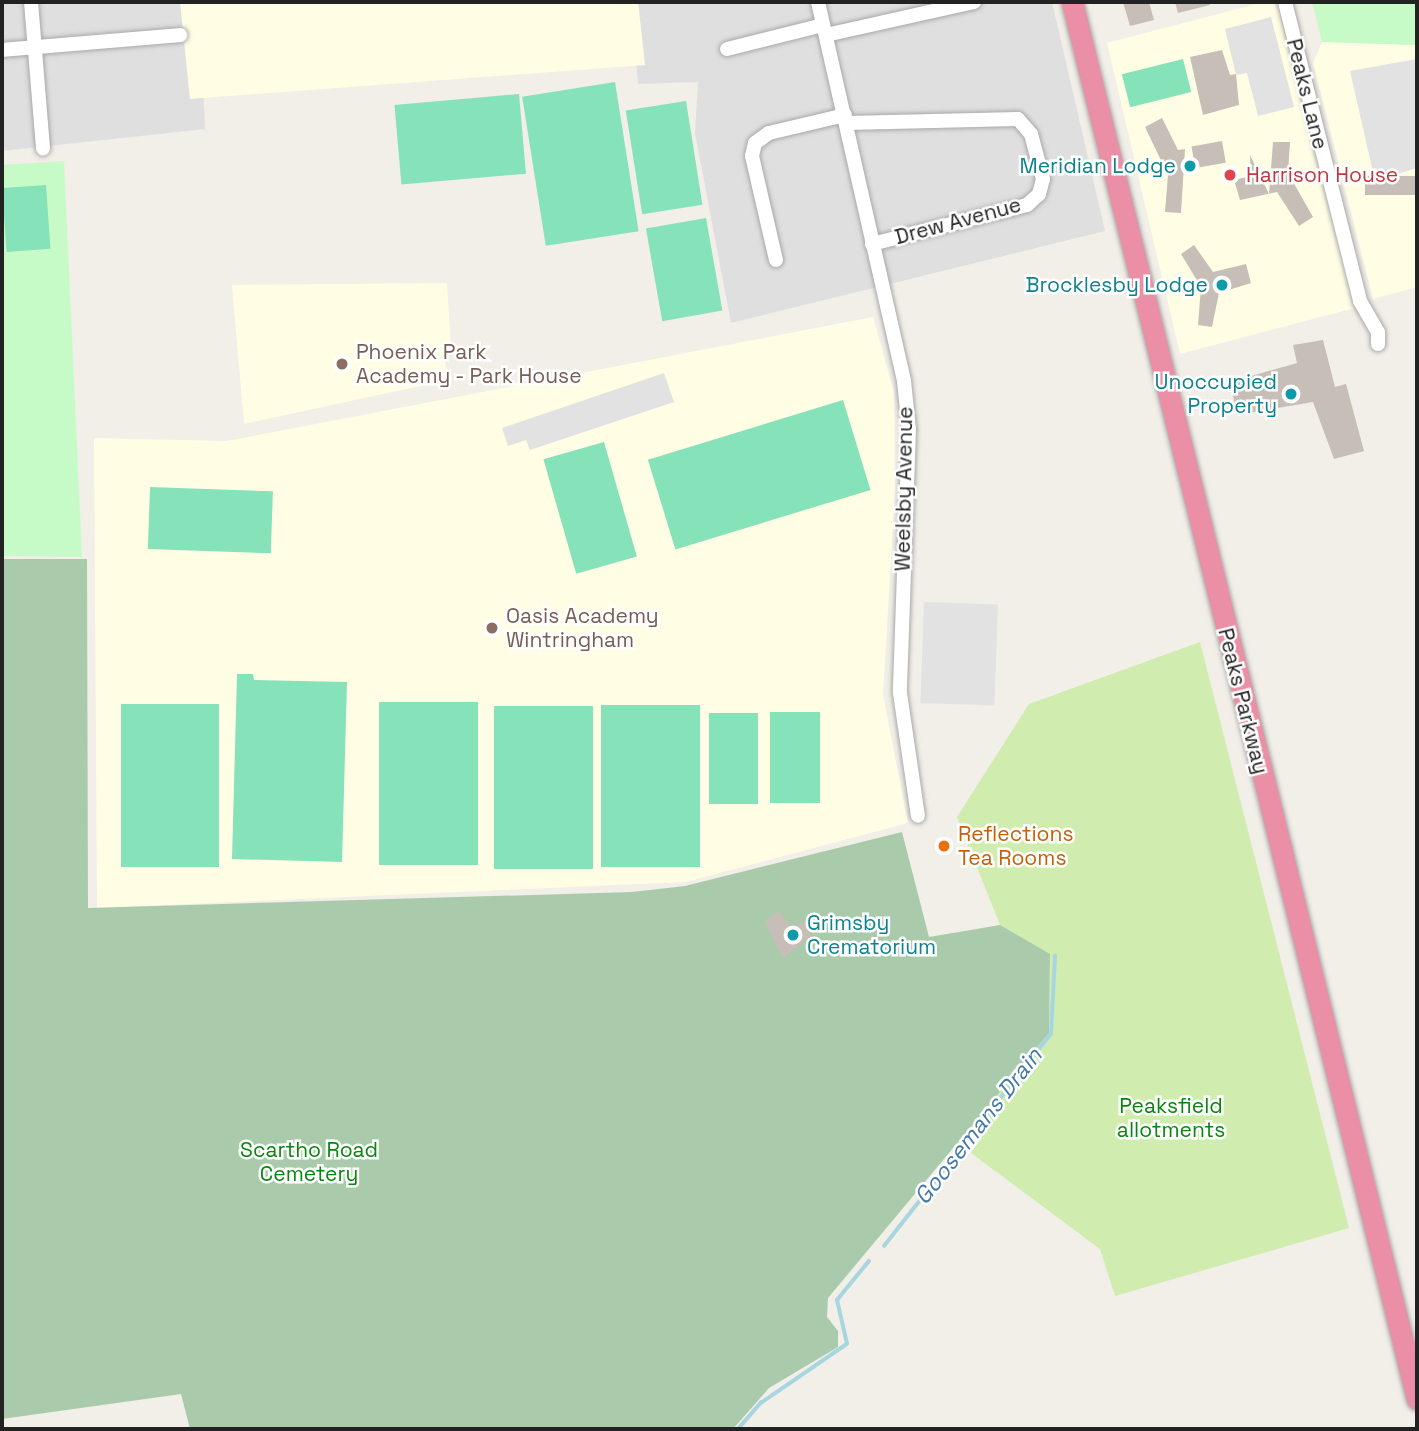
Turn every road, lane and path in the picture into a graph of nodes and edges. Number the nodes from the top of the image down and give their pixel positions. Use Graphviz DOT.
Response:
graph roads {
  1 [pos="31,2"];
  2 [pos="818,2"];
  3 [pos="974,2"];
  4 [pos="1072,2"];
  5 [pos="1284,2"];
  6 [pos="825,30"];
  7 [pos="180,35"];
  8 [pos="34,47"];
  9 [pos="727,49"];
  10 [pos="2,50"];
  11 [pos="846,119"];
  12 [pos="43,149"];
  13 [pos="872,244"];
  14 [pos="776,260"];
  15 [pos="1378,344"];
  16 [pos="918,816"];
  17 [pos="1417,1399"];
  1 -- 8 [label="street"];
  2 -- 6 [label="street, Weelsby Avenue"];
  3 -- 6 [label="street"];
  4 -- 17 [label="highway, Peaks Parkway"];
  5 -- 15 [label="street, Peaks Lane"];
  6 -- 9 [label="street"];
  6 -- 11 [label="street, Weelsby Avenue"];
  7 -- 8 [label="street"];
  8 -- 10 [label="street"];
  8 -- 12 [label="street"];
  11 -- 13 [label="street, Weelsby Avenue"];
  11 -- 13 [label="street, Drew Avenue"];
  11 -- 14 [label="street"];
  13 -- 16 [label="street, Weelsby Avenue"];
}
